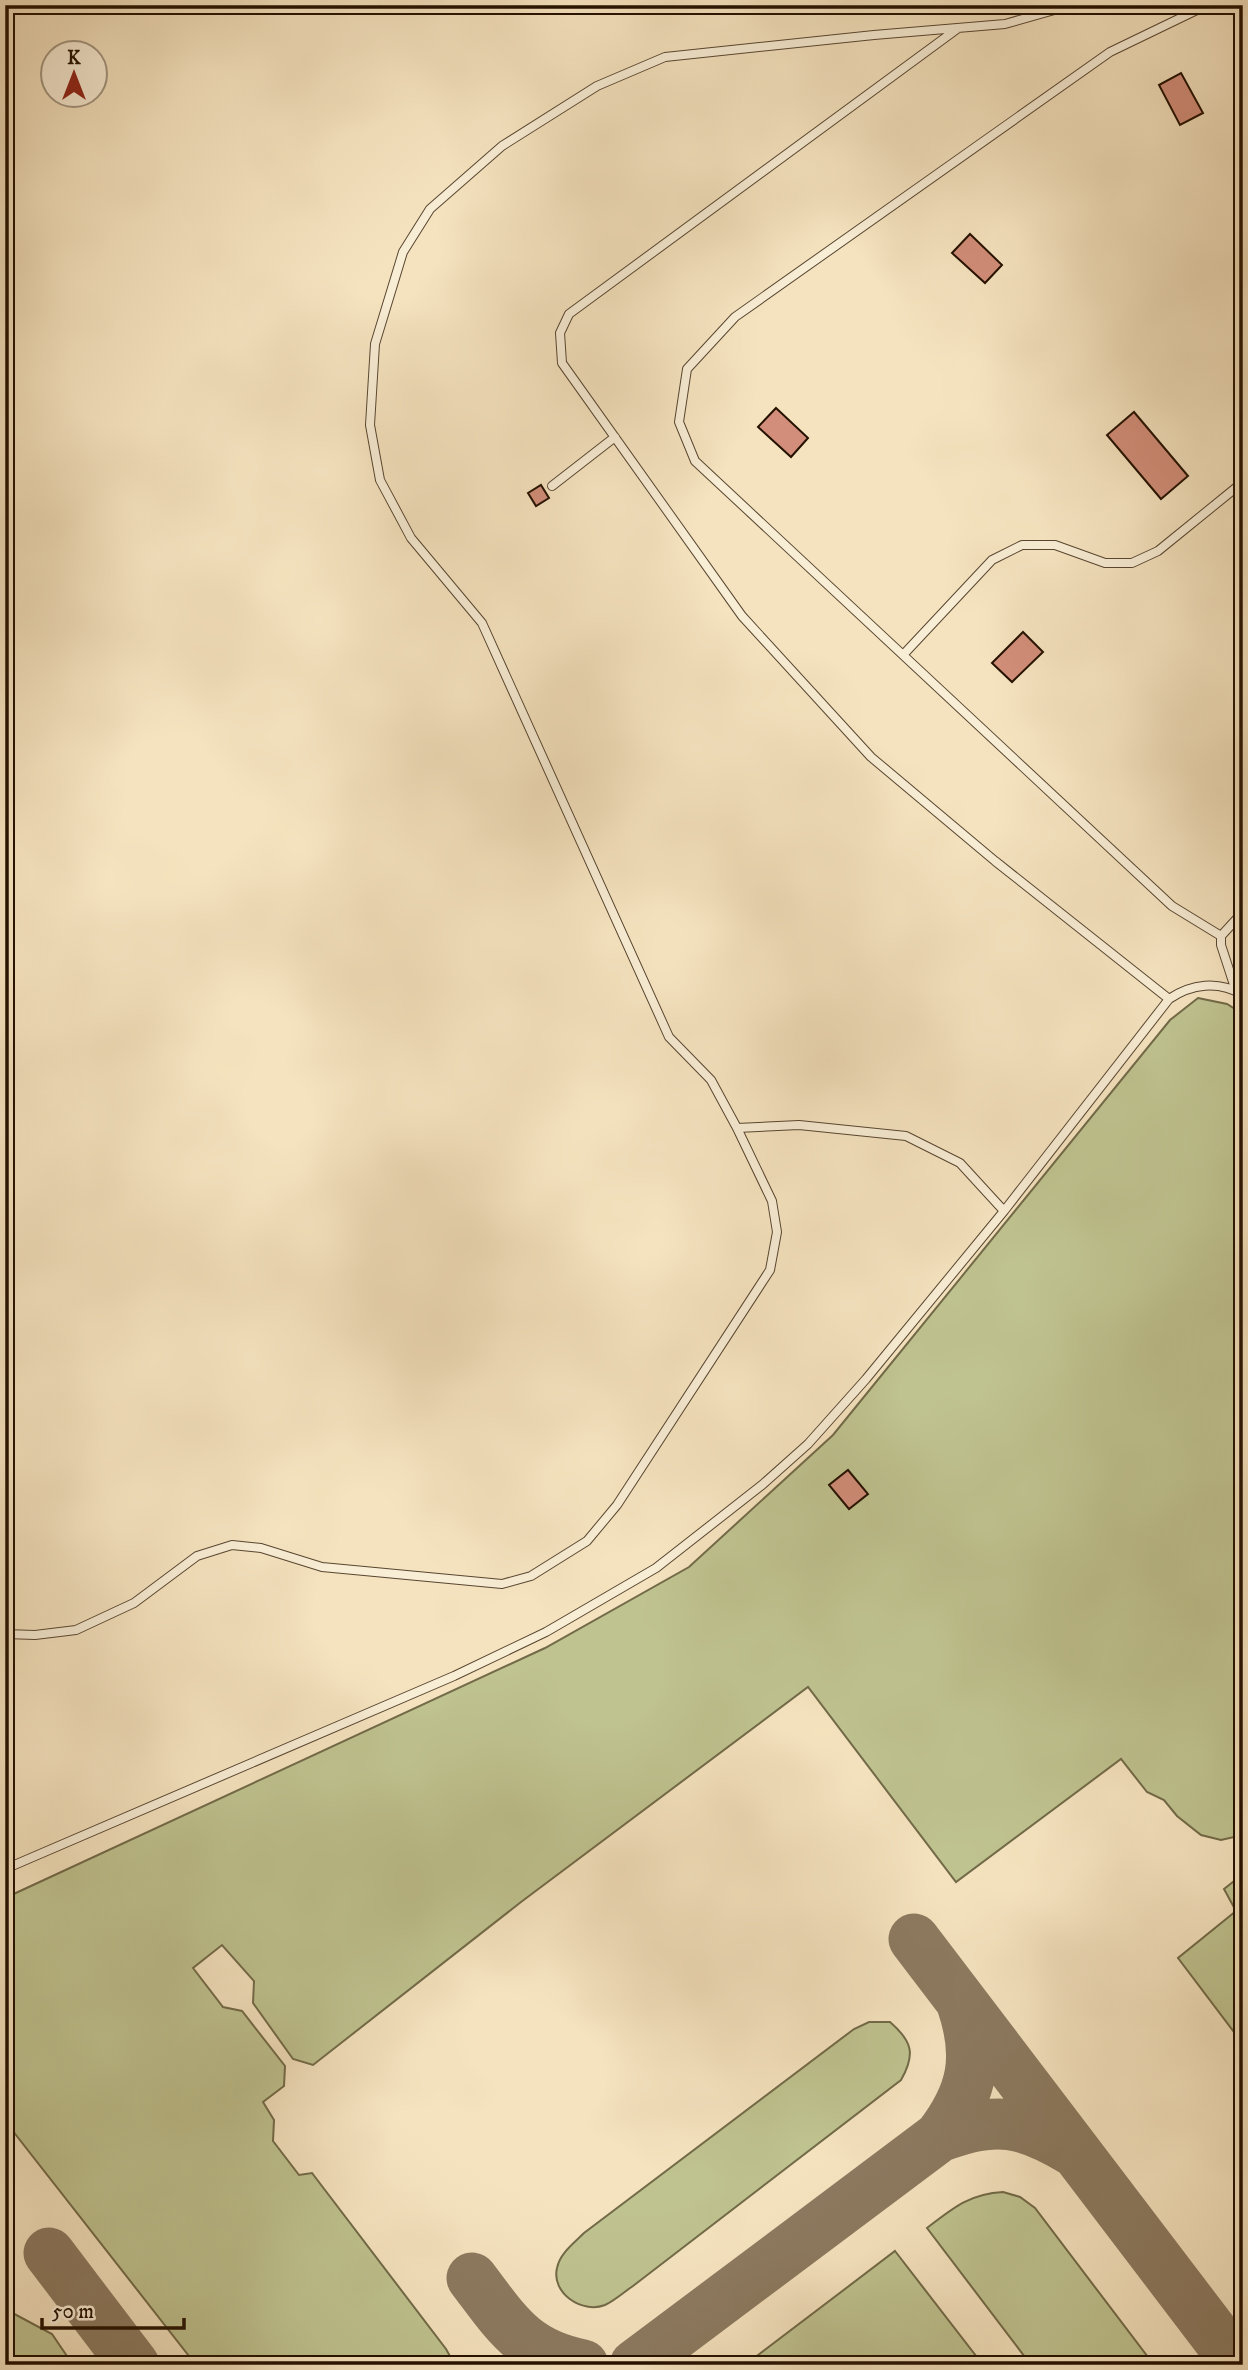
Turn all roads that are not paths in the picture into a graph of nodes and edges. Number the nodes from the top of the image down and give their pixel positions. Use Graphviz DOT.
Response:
graph roads {
  1 [pos="1072,5"];
  2 [pos="1213,5"];
  3 [pos="960,27"];
  4 [pos="615,437"];
  5 [pos="1243,482"];
  6 [pos="552,486"];
  7 [pos="903,655"];
  8 [pos="1243,912"];
  9 [pos="1221,936"];
  10 [pos="1239,993"];
  11 [pos="1169,999"];
  12 [pos="737,1128"];
  13 [pos="1004,1211"];
  14 [pos="5,1634"];
  15 [pos="5,1869"];
  1 -- 3 [label="lane"];
  2 -- 7 [label="lane"];
  3 -- 4 [label="lane"];
  3 -- 12 [label="lane"];
  4 -- 6 [label="lane"];
  4 -- 11 [label="lane"];
  5 -- 7 [label="lane"];
  7 -- 9 [label="lane"];
  8 -- 9 [label="lane"];
  9 -- 10 [label="lane"];
  10 -- 11 [label="lane"];
  11 -- 13 [label="lane"];
  12 -- 13 [label="lane"];
  12 -- 14 [label="lane"];
  13 -- 15 [label="lane"];
}
